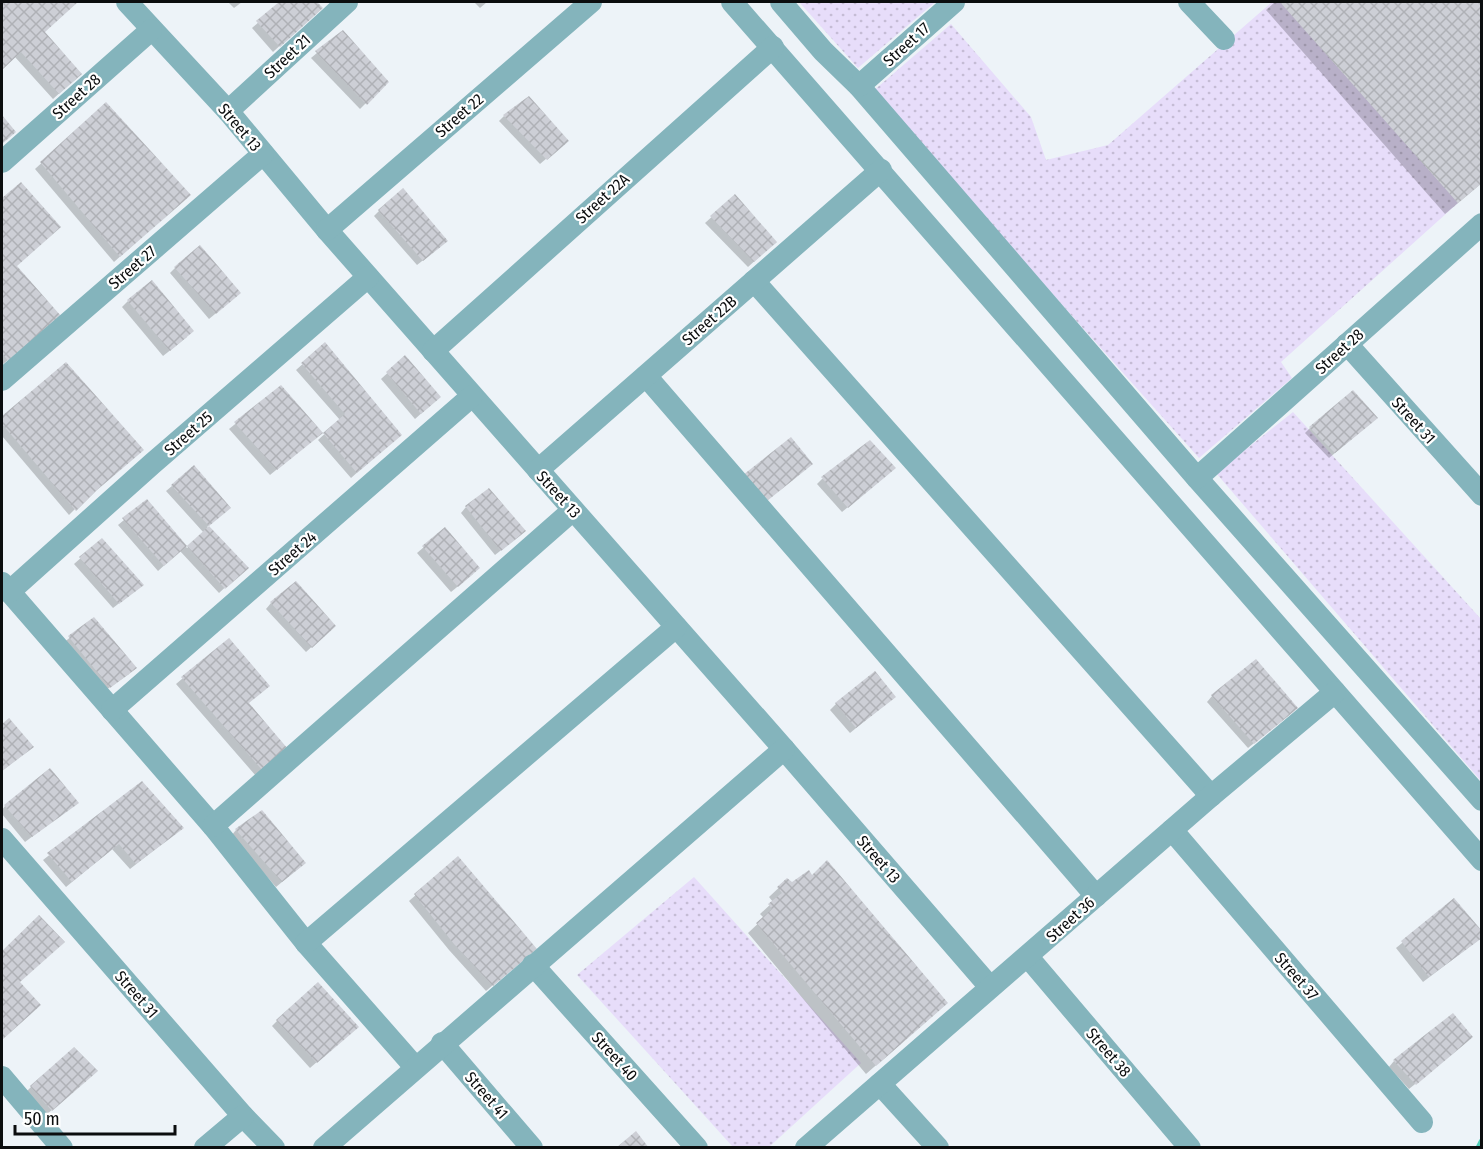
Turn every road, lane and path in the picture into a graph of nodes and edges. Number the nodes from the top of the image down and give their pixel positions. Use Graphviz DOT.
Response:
graph roads {
  1 [pos="127,2"];
  2 [pos="591,2"];
  3 [pos="732,2"];
  4 [pos="781,2"];
  5 [pos="954,2"];
  6 [pos="1190,2"];
  7 [pos="342,3"];
  8 [pos="151,30"];
  9 [pos="1224,39"];
  10 [pos="773,47"];
  11 [pos="859,86"];
  12 [pos="228,111"];
  13 [pos="264,154"];
  14 [pos="2,162"];
  15 [pos="880,170"];
  16 [pos="327,230"];
  17 [pos="1479,230"];
  18 [pos="1000,251"];
  19 [pos="970,273"];
  20 [pos="368,277"];
  21 [pos="754,281"];
  22 [pos="1347,344"];
  23 [pos="433,351"];
  24 [pos="646,376"];
  25 [pos="2,380"];
  26 [pos="472,396"];
  27 [pos="538,470"];
  28 [pos="1197,478"];
  29 [pos="1482,495"];
  30 [pos="573,510"];
  31 [pos="5,587"];
  32 [pos="1296,590"];
  33 [pos="1267,614"];
  34 [pos="676,627"];
  35 [pos="1335,692"];
  36 [pos="112,710"];
  37 [pos="784,749"];
  38 [pos="1211,796"];
  39 [pos="1482,800"];
  40 [pos="213,826"];
  41 [pos="1172,830"];
  42 [pos="2,838"];
  43 [pos="1482,860"];
  44 [pos="1096,896"];
  45 [pos="306,943"];
  46 [pos="1028,957"];
  47 [pos="533,965"];
  48 [pos="990,987"];
  49 [pos="442,1043"];
  50 [pos="415,1067"];
  51 [pos="2,1077"];
  52 [pos="880,1084"];
  53 [pos="243,1116"];
  54 [pos="1422,1122"];
  55 [pos="62,1148"];
  56 [pos="205,1148"];
  57 [pos="274,1148"];
  58 [pos="324,1148"];
  59 [pos="532,1148"];
  60 [pos="697,1148"];
  61 [pos="806,1148"];
  62 [pos="938,1148"];
  63 [pos="1190,1148"];
  1 -- 8 [label="street, Street 13"];
  2 -- 16 [label="street, Street 22"];
  3 -- 10 [label="street"];
  4 -- 11 [label="street"];
  5 -- 11 [label="street, Street 17"];
  6 -- 9 [label="street"];
  7 -- 12 [label="street, Street 21"];
  8 -- 12 [label="street, Street 13"];
  8 -- 14 [label="street, Street 28"];
  10 -- 15 [label="street"];
  10 -- 23 [label="street, Street 22A"];
  11 -- 18 [label="street"];
  12 -- 13 [label="street, Street 13"];
  13 -- 16 [label="street, Street 13"];
  13 -- 25 [label="street, Street 27"];
  15 -- 19 [label="street"];
  15 -- 21 [label="street, Street 22B"];
  16 -- 20 [label="street, Street 13"];
  17 -- 22 [label="street, Street 28"];
  18 -- 19 [label="street"];
  18 -- 28 [label="street"];
  19 -- 33 [label="street"];
  20 -- 23 [label="street, Street 13"];
  20 -- 31 [label="street, Street 25"];
  21 -- 24 [label="street, Street 22B"];
  21 -- 38 [label="street"];
  22 -- 28 [label="street, Street 28"];
  22 -- 29 [label="street, Street 31"];
  23 -- 26 [label="street, Street 13"];
  24 -- 27 [label="street, Street 22B"];
  24 -- 44 [label="street"];
  26 -- 27 [label="street, Street 13"];
  26 -- 36 [label="street, Street 24"];
  27 -- 30 [label="street, Street 13"];
  28 -- 32 [label="street"];
  30 -- 34 [label="street, Street 13"];
  30 -- 40 [label="street"];
  31 -- 36 [label="street"];
  32 -- 33 [label="street"];
  32 -- 39 [label="street"];
  33 -- 35 [label="street"];
  34 -- 37 [label="street, Street 13"];
  34 -- 45 [label="street"];
  35 -- 38 [label="street, Street 36"];
  35 -- 43 [label="street"];
  36 -- 40 [label="street"];
  37 -- 47 [label="street"];
  37 -- 48 [label="street, Street 13"];
  38 -- 41 [label="street, Street 36"];
  40 -- 45 [label="street"];
  41 -- 44 [label="street, Street 36"];
  41 -- 54 [label="street, Street 37"];
  42 -- 53 [label="street, Street 31"];
  44 -- 46 [label="street, Street 36"];
  45 -- 50 [label="street"];
  46 -- 48 [label="street, Street 36"];
  46 -- 63 [label="street, Street 38"];
  47 -- 49 [label="street"];
  47 -- 60 [label="street, Street 40"];
  48 -- 52 [label="street, Street 36"];
  49 -- 50 [label="street"];
  49 -- 59 [label="street, Street 41"];
  50 -- 58 [label="street"];
  51 -- 55 [label="street"];
  52 -- 61 [label="street, Street 36"];
  52 -- 62 [label="street"];
  53 -- 56 [label="street"];
  53 -- 57 [label="street, Street 31"];
}
